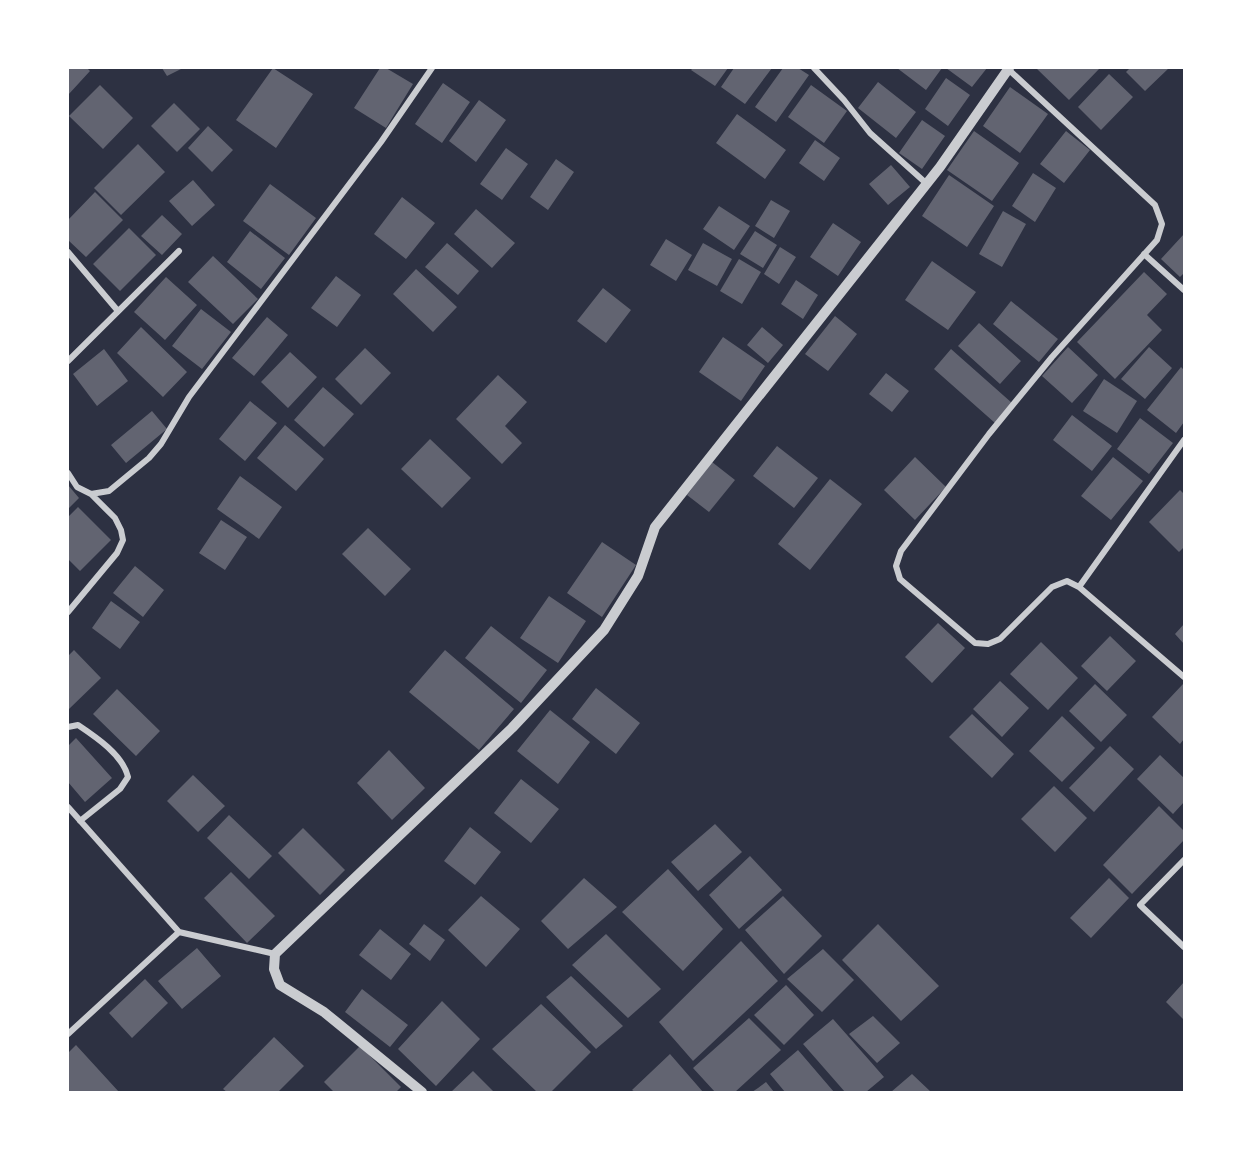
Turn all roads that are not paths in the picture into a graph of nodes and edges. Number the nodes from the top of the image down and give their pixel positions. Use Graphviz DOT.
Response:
graph roads {
  1 [pos="432,68"];
  2 [pos="814,68"];
  3 [pos="1008,68"];
  4 [pos="927,184"];
  5 [pos="179,250"];
  6 [pos="68,252"];
  7 [pos="1144,254"];
  8 [pos="1185,290"];
  9 [pos="118,311"];
  10 [pos="68,361"];
  11 [pos="1185,440"];
  12 [pos="68,472"];
  13 [pos="91,494"];
  14 [pos="1079,587"];
  15 [pos="68,612"];
  16 [pos="1185,677"];
  17 [pos="68,727"];
  18 [pos="68,807"];
  19 [pos="80,821"];
  20 [pos="1185,860"];
  21 [pos="179,932"];
  22 [pos="1185,946"];
  23 [pos="276,954"];
  24 [pos="68,1034"];
  25 [pos="422,1092"];
  1 -- 13 [label="street"];
  2 -- 4 [label="street"];
  3 -- 4 [label="street"];
  3 -- 7 [label="street"];
  4 -- 23 [label="street"];
  5 -- 9 [label="street"];
  6 -- 9 [label="street"];
  7 -- 8 [label="street"];
  7 -- 14 [label="street"];
  9 -- 10 [label="street"];
  11 -- 14 [label="street"];
  12 -- 13 [label="street"];
  13 -- 15 [label="street"];
  14 -- 16 [label="street"];
  17 -- 19 [label="street"];
  18 -- 19 [label="street"];
  19 -- 21 [label="street"];
  20 -- 22 [label="street"];
  21 -- 23 [label="street"];
  21 -- 24 [label="street"];
  23 -- 25 [label="street"];
}
